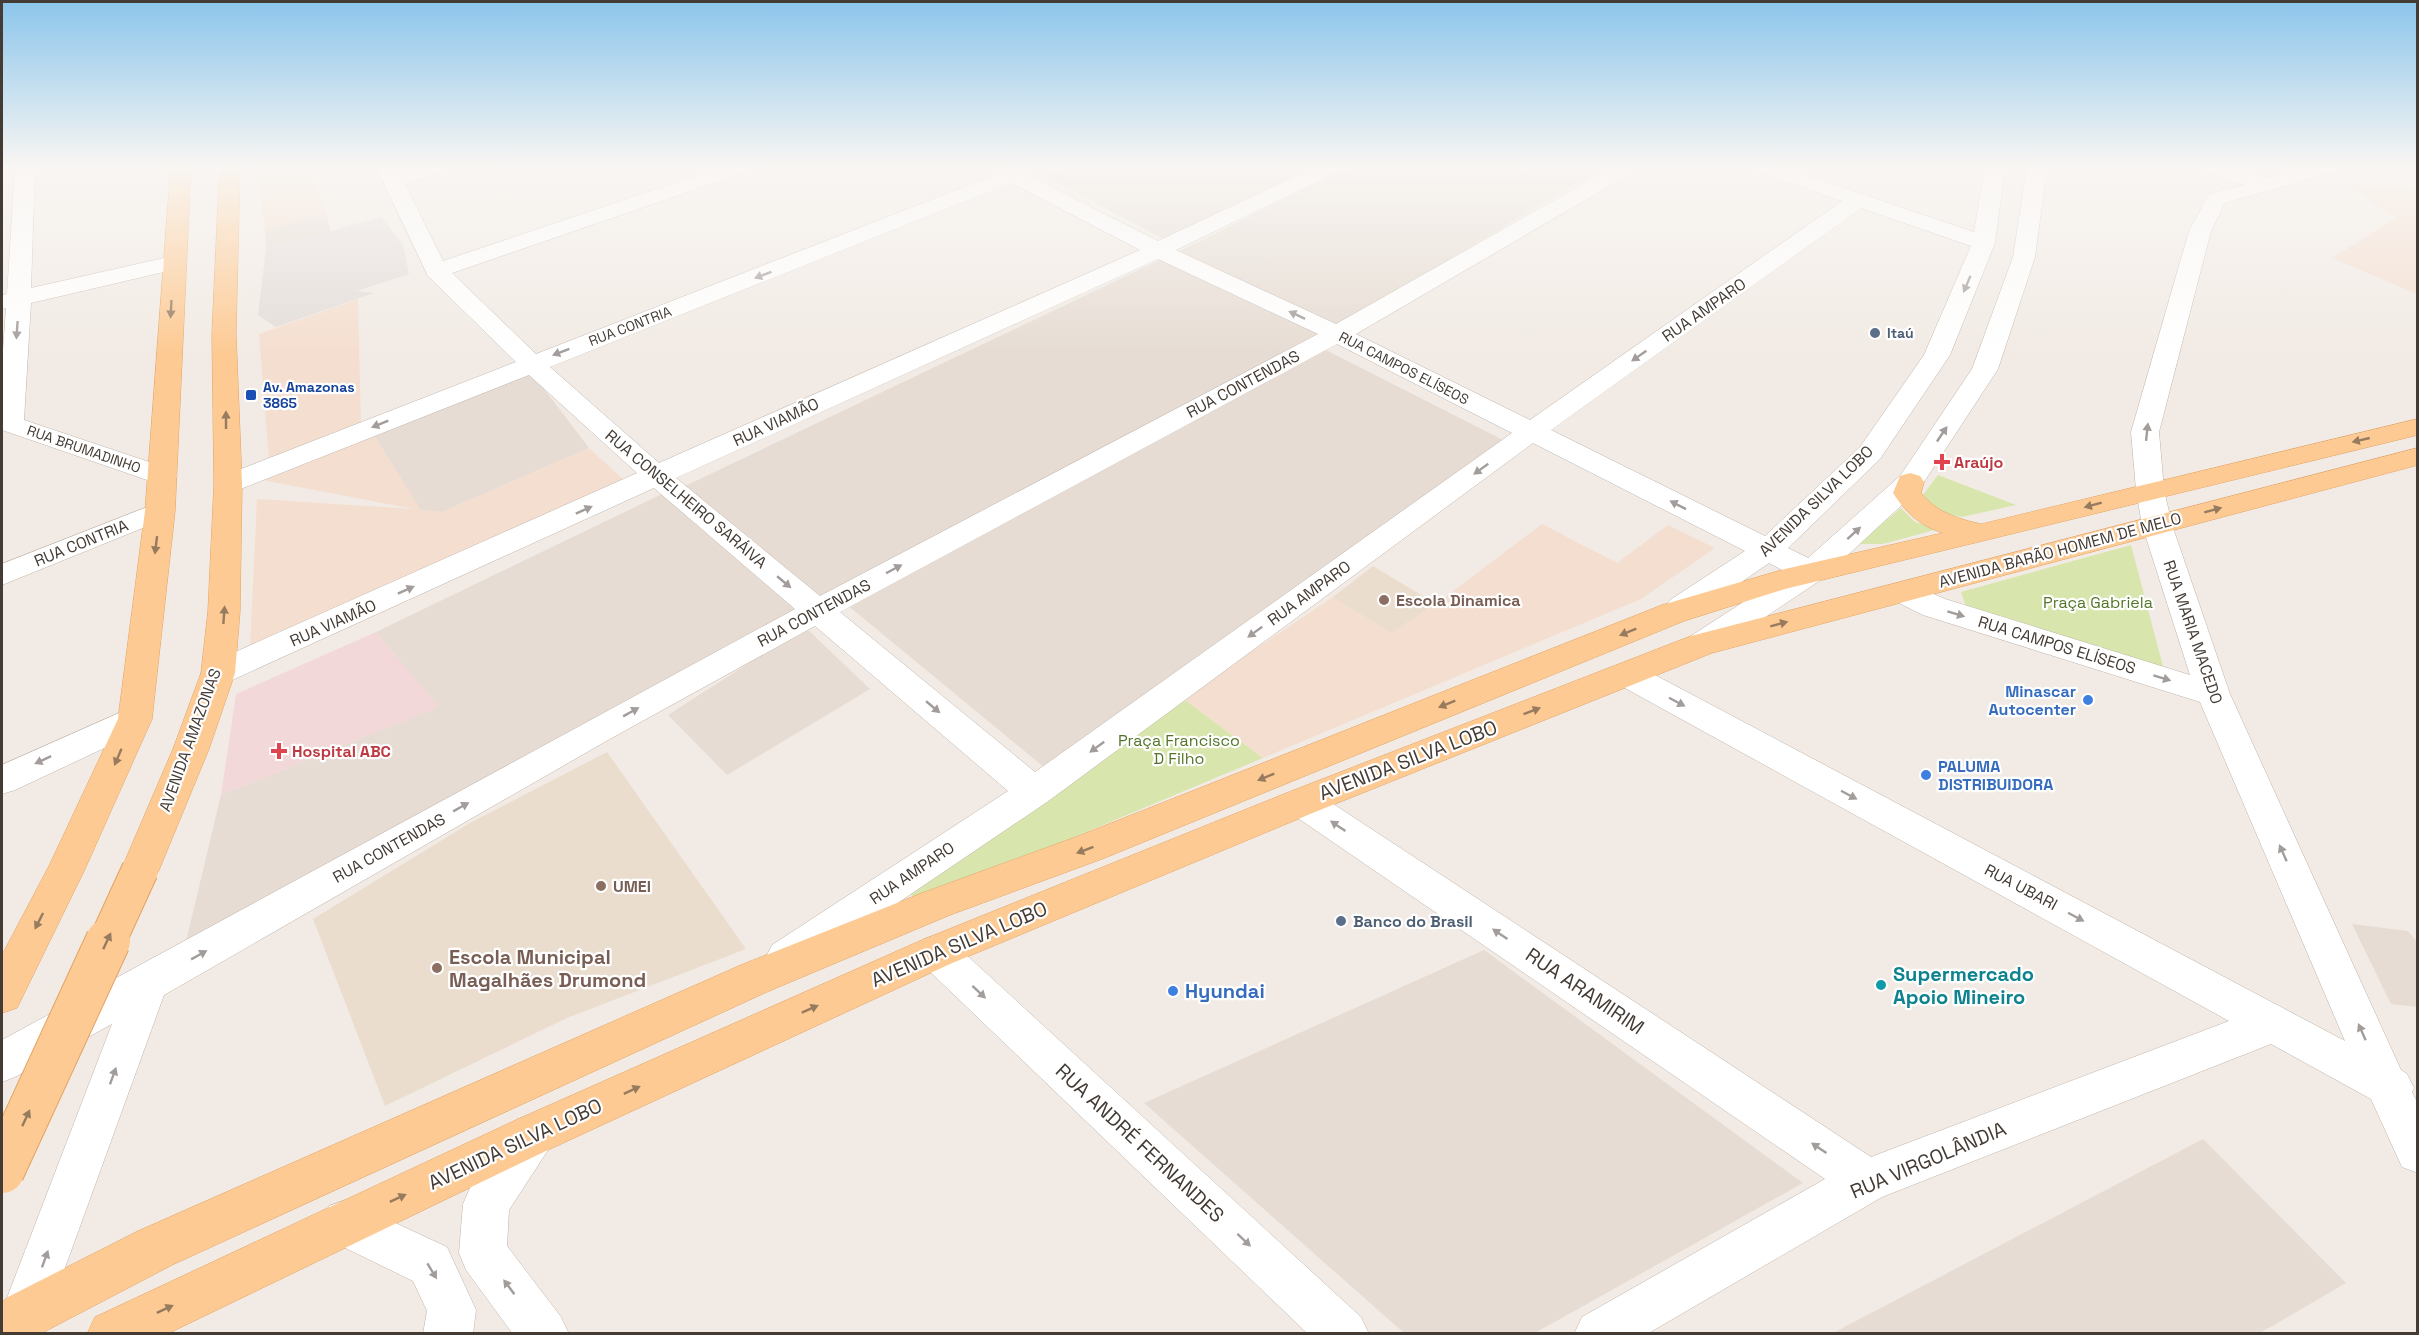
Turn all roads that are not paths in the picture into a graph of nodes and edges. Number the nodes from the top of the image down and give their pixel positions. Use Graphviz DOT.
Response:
graph roads {
  1 [pos="11,229"];
  2 [pos="175,229"];
  3 [pos="228,229"];
  4 [pos="416,229"];
  5 [pos="559,229"];
  6 [pos="874,229"];
  7 [pos="1120,229"];
  8 [pos="1201,229"];
  9 [pos="1519,229"];
  10 [pos="1817,229"];
  11 [pos="1944,229"];
  12 [pos="1986,229"];
  13 [pos="2028,229"];
  14 [pos="2201,229"];
  15 [pos="1984,243"];
  16 [pos="1158,250"];
  17 [pos="173,263"];
  18 [pos="436,271"];
  19 [pos="10,300"];
  20 [pos="1337,334"];
  21 [pos="531,363"];
  22 [pos="6,425"];
  23 [pos="2418,427"];
  24 [pos="1532,432"];
  25 [pos="2418,456"];
  26 [pos="163,476"];
  27 [pos="658,477"];
  28 [pos="1910,482"];
  29 [pos="228,484"];
  30 [pos="2150,490"];
  31 [pos="160,511"];
  32 [pos="2157,525"];
  33 [pos="1981,533"];
  34 [pos="1926,547"];
  35 [pos="1768,550"];
  36 [pos="1811,572"];
  37 [pos="2,575"];
  38 [pos="1902,592"];
  39 [pos="1681,608"];
  40 [pos="818,610"];
  41 [pos="1702,644"];
  42 [pos="218,673"];
  43 [pos="1626,674"];
  44 [pos="2213,694"];
  45 [pos="135,719"];
  46 [pos="2,780"];
  47 [pos="1034,792"];
  48 [pos="1302,802"];
  49 [pos="936,904"];
  50 [pos="936,952"];
  51 [pos="755,978"];
  52 [pos="148,983"];
  53 [pos="2,995"];
  54 [pos="2275,1024"];
  55 [pos="2,1062"];
  56 [pos="2402,1092"];
  57 [pos="532,1136"];
  58 [pos="2418,1152"];
  59 [pos="2,1171"];
  60 [pos="1867,1181"];
  61 [pos="346,1222"];
  62 [pos="13,1323"];
  63 [pos="112,1334"];
  64 [pos="447,1334"];
  65 [pos="544,1334"];
  66 [pos="1344,1334"];
  67 [pos="1599,1334"];
  1 -- 19 [label="street, RUA BRUMADINHO"];
  2 -- 17 [label="main road"];
  29 -- 3 [label="main road, AVENIDA AMAZONAS, one-way"];
  4 -- 18 [label="street, RUA CONSELHEIRO SARÁIVA"];
  5 -- 18 [label="street"];
  6 -- 21 [label="street, RUA CONTRIA, one-way"];
  7 -- 16 [label="street, RUA CAMPOS ELÍSEOS"];
  8 -- 16 [label="street, RUA VIAMÃO"];
  9 -- 20 [label="street, RUA CONTENDAS"];
  10 -- 24 [label="street, RUA AMPARO, one-way"];
  11 -- 15 [label="street"];
  12 -- 15 [label="street, AVENIDA SILVA LOBO"];
  28 -- 13 [label="street, AVENIDA SILVA LOBO, one-way"];
  30 -- 14 [label="street, RUA MARIA MACEDO, one-way"];
  15 -- 35 [label="street, AVENIDA SILVA LOBO, one-way"];
  20 -- 16 [label="street, RUA CAMPOS ELÍSEOS, one-way"];
  16 -- 27 [label="street, RUA VIAMÃO"];
  17 -- 19 [label="street"];
  17 -- 26 [label="main road, one-way"];
  18 -- 21 [label="street, RUA CONSELHEIRO SARÁIVA"];
  19 -- 22 [label="street, RUA BRUMADINHO, one-way"];
  20 -- 24 [label="street, RUA CAMPOS ELÍSEOS"];
  40 -- 20 [label="street, RUA CONTENDAS, one-way"];
  21 -- 27 [label="street, RUA CONSELHEIRO SARÁIVA"];
  21 -- 29 [label="street, RUA CONTRIA, one-way"];
  22 -- 26 [label="street, RUA BRUMADINHO"];
  23 -- 30 [label="main road, one-way"];
  35 -- 24 [label="street, RUA CAMPOS ELÍSEOS, one-way"];
  24 -- 47 [label="street, RUA AMPARO, one-way"];
  32 -- 25 [label="main road, AVENIDA BARÃO HOMEM DE MELO, one-way"];
  26 -- 31 [label="main road"];
  27 -- 40 [label="street, RUA CONSELHEIRO SARÁIVA, one-way"];
  42 -- 27 [label="street, RUA VIAMÃO, one-way"];
  28 -- 33 [label="main road"];
  36 -- 28 [label="street, AVENIDA SILVA LOBO, one-way"];
  42 -- 29 [label="main road, AVENIDA AMAZONAS, one-way"];
  30 -- 32 [label="street, RUA MARIA MACEDO"];
  30 -- 33 [label="main road, one-way"];
  31 -- 37 [label="street, RUA CONTRIA"];
  31 -- 45 [label="main road, one-way"];
  32 -- 38 [label="main road, AVENIDA BARÃO HOMEM DE MELO"];
  32 -- 44 [label="street, RUA MARIA MACEDO"];
  33 -- 34 [label="main road"];
  34 -- 36 [label="main road"];
  34 -- 38 [label="main road"];
  35 -- 36 [label="street, RUA CAMPOS ELÍSEOS"];
  35 -- 39 [label="street, AVENIDA SILVA LOBO"];
  36 -- 39 [label="main road, AVENIDA SILVA LOBO"];
  36 -- 41 [label="street, AVENIDA SILVA LOBO"];
  41 -- 38 [label="main road, AVENIDA BARÃO HOMEM DE MELO, one-way"];
  38 -- 44 [label="street, RUA CAMPOS ELÍSEOS, one-way"];
  39 -- 49 [label="main road, AVENIDA SILVA LOBO, one-way"];
  40 -- 47 [label="street, RUA CONSELHEIRO SARÁIVA, one-way"];
  52 -- 40 [label="street, RUA CONTENDAS, one-way"];
  41 -- 43 [label="main road, AVENIDA SILVA LOBO"];
  59 -- 42 [label="main road, AVENIDA AMAZONAS, one-way, bridge"];
  48 -- 43 [label="main road, AVENIDA SILVA LOBO, one-way"];
  43 -- 54 [label="street, RUA UBARI, one-way"];
  56 -- 44 [label="street, RUA MARIA MACEDO, one-way"];
  45 -- 46 [label="street, one-way"];
  45 -- 53 [label="main road, one-way"];
  47 -- 51 [label="street, RUA AMPARO"];
  48 -- 50 [label="main road, AVENIDA SILVA LOBO"];
  60 -- 48 [label="street, RUA ARAMIRIM, one-way"];
  49 -- 50 [label="main road"];
  49 -- 51 [label="main road, AVENIDA SILVA LOBO"];
  57 -- 50 [label="main road, AVENIDA SILVA LOBO, one-way"];
  50 -- 66 [label="street, RUA ANDRÉ FERNANDES, one-way"];
  51 -- 62 [label="main road, AVENIDA SILVA LOBO"];
  52 -- 55 [label="street, RUA CONTENDAS"];
  62 -- 52 [label="street, one-way"];
  54 -- 56 [label="street, RUA UBARI"];
  54 -- 60 [label="street, RUA VIRGOLÂNDIA"];
  56 -- 58 [label="street, RUA MARIA MACEDO"];
  61 -- 57 [label="main road, AVENIDA SILVA LOBO, one-way"];
  65 -- 57 [label="street, one-way"];
  60 -- 67 [label="street, RUA VIRGOLÂNDIA"];
  63 -- 61 [label="main road, AVENIDA SILVA LOBO, one-way"];
  61 -- 64 [label="street, one-way"];
}
